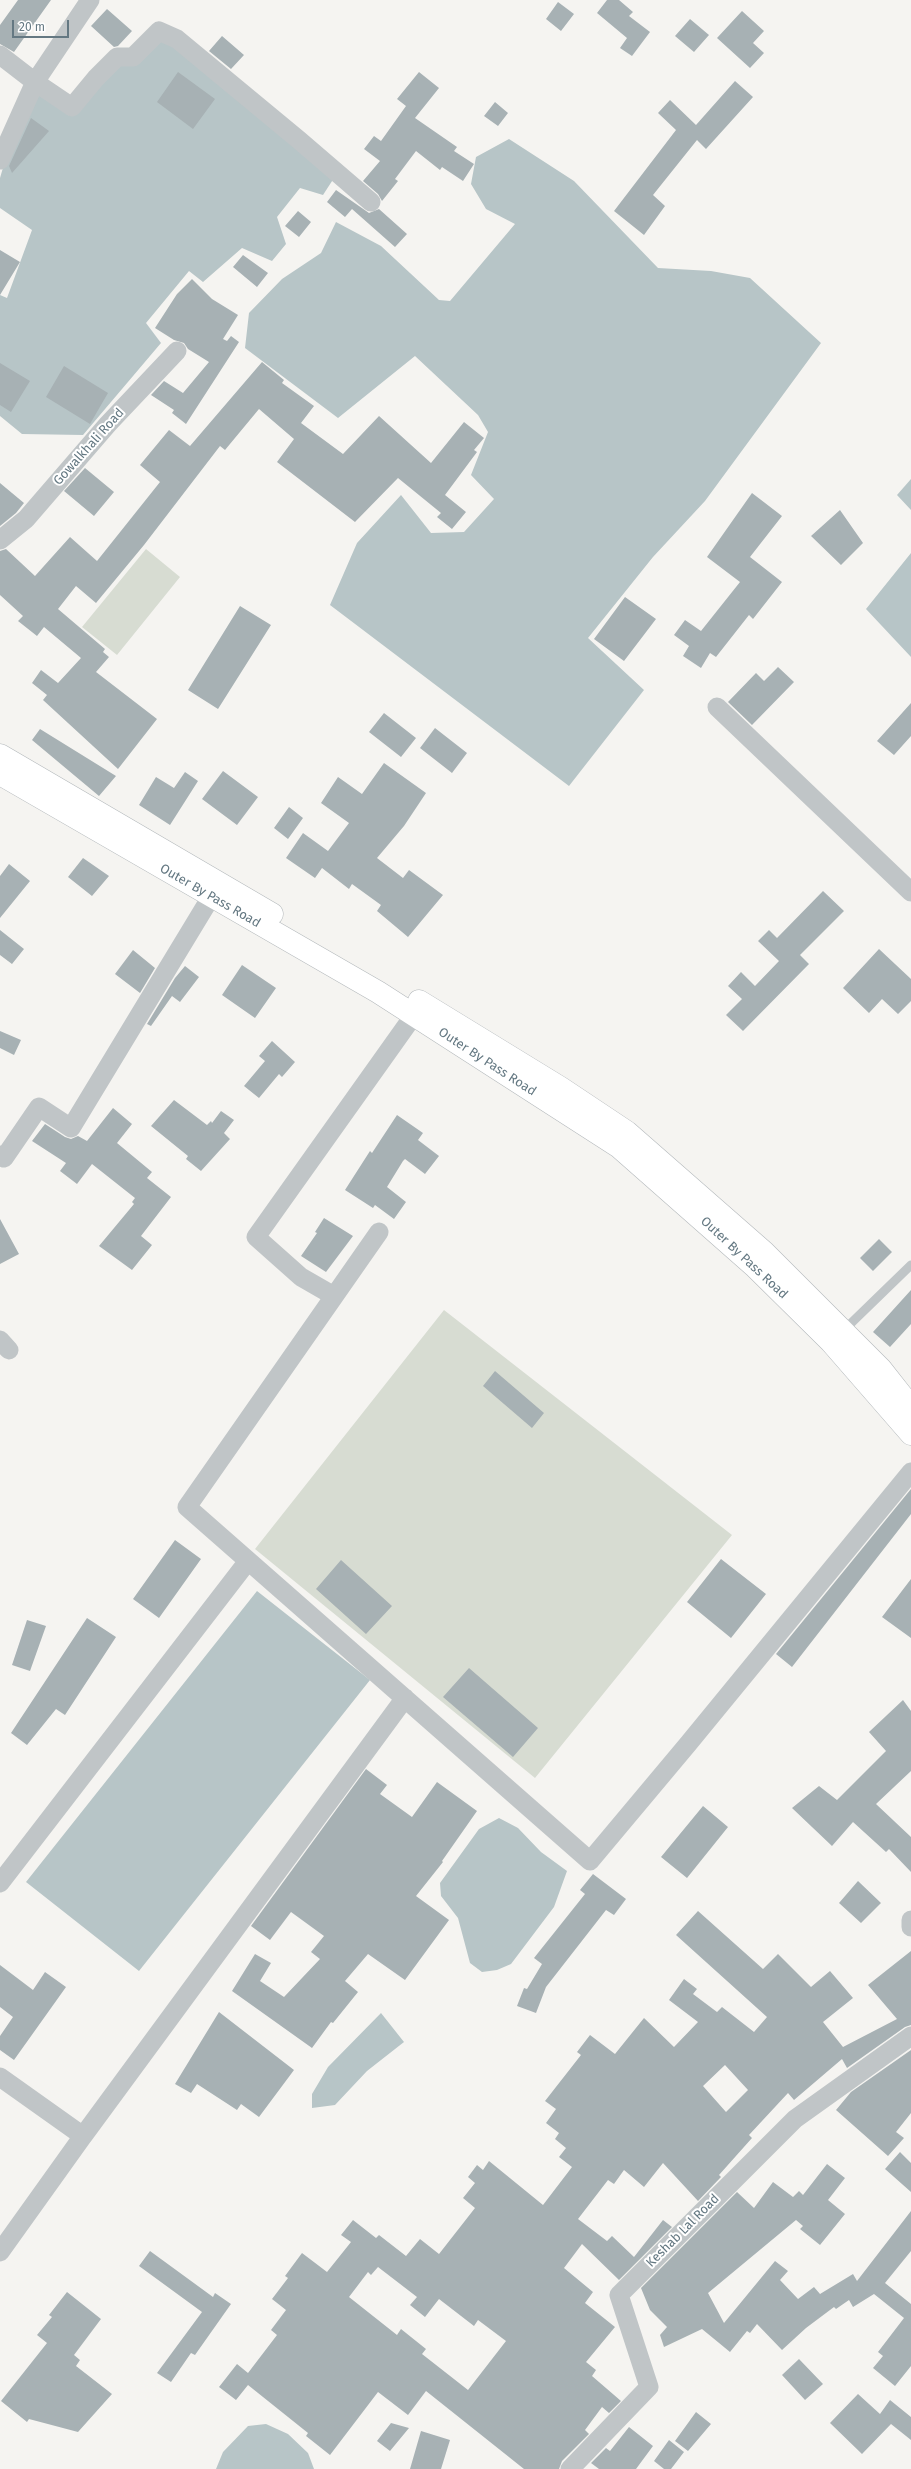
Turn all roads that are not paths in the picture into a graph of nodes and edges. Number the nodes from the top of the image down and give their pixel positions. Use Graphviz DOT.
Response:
graph roads {
  1 [pos="90,0"];
  2 [pos="0,55"];
  3 [pos="35,82"];
  4 [pos="0,160"];
  5 [pos="371,202"];
  6 [pos="177,351"];
  7 [pos="0,540"];
  8 [pos="717,708"];
  9 [pos="0,755"];
  10 [pos="0,774"];
  11 [pos="911,892"];
  12 [pos="211,897"];
  13 [pos="414,1015"];
  14 [pos="0,1155"];
  15 [pos="379,1232"];
  16 [pos="911,1265"];
  17 [pos="334,1296"];
  18 [pos="844,1330"];
  19 [pos="911,1407"];
  20 [pos="911,1434"];
  21 [pos="911,1472"];
  22 [pos="248,1561"];
  23 [pos="404,1698"];
  24 [pos="0,1883"];
  25 [pos="911,1920"];
  26 [pos="911,1927"];
  27 [pos="911,2036"];
  28 [pos="0,2077"];
  29 [pos="83,2136"];
  30 [pos="0,2252"];
  31 [pos="570,2469"];
  1 -- 3 [label="street"];
  2 -- 3 [label="street"];
  3 -- 4 [label="street"];
  3 -- 5 [label="street"];
  6 -- 7 [label="street, Gowalkhali Road"];
  8 -- 11 [label="street"];
  9 -- 18 [label="main road, Outer By Pass Road"];
  10 -- 12 [label="main road, Outer By Pass Road"];
  12 -- 13 [label="main road, Outer By Pass Road"];
  12 -- 14 [label="street"];
  13 -- 17 [label="street"];
  13 -- 20 [label="main road, Outer By Pass Road"];
  15 -- 17 [label="street"];
  16 -- 18 [label="lane"];
  17 -- 22 [label="street"];
  18 -- 19 [label="main road, Outer By Pass Road"];
  21 -- 23 [label="street"];
  22 -- 23 [label="street"];
  22 -- 24 [label="street"];
  23 -- 29 [label="street"];
  25 -- 26 [label="street"];
  27 -- 31 [label="street, Keshab Lal Road"];
  28 -- 29 [label="street"];
  29 -- 30 [label="street"];
}
